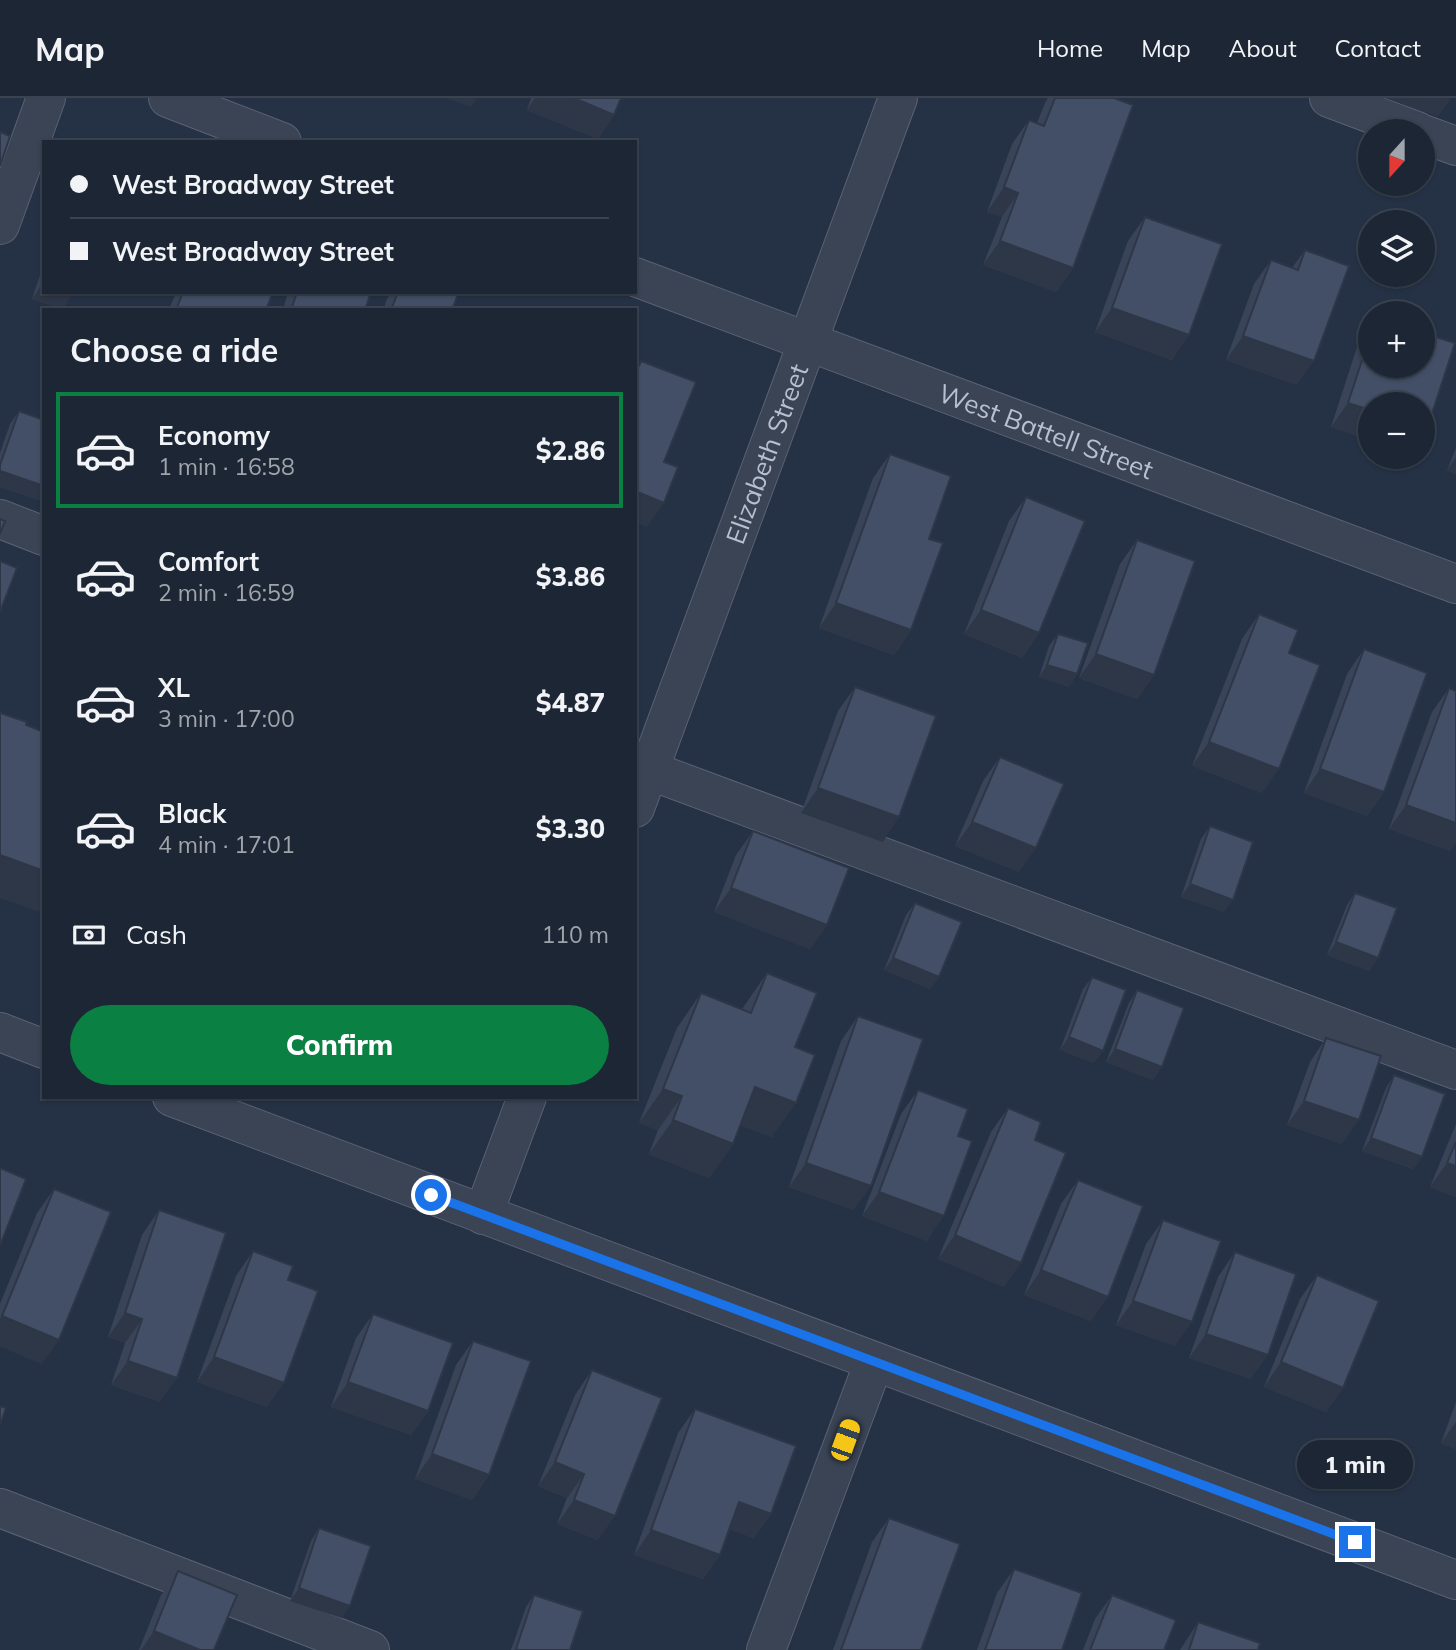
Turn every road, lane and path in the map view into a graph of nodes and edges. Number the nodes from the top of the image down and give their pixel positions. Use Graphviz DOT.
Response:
graph roads {
  1 [pos="46,98"];
  2 [pos="168,98"];
  3 [pos="898,98"];
  4 [pos="1329,98"];
  5 [pos="1384,119"];
  6 [pos="1435,138"];
  7 [pos="277,140"];
  8 [pos="1456,146"];
  9 [pos="0,225"];
  10 [pos="637,278"];
  11 [pos="808,344"];
  12 [pos="0,519"];
  13 [pos="42,535"];
  14 [pos="1456,584"];
  15 [pos="642,768"];
  16 [pos="637,797"];
  17 [pos="0,1032"];
  18 [pos="42,1048"];
  19 [pos="1456,1070"];
  20 [pos="177,1099"];
  21 [pos="526,1099"];
  22 [pos="483,1215"];
  23 [pos="874,1362"];
  24 [pos="0,1508"];
  25 [pos="1456,1580"];
  26 [pos="370,1650"];
  27 [pos="766,1650"];
  1 -- 9 [label="street"];
  2 -- 7 [label="street"];
  3 -- 11 [label="street, Elizabeth Street"];
  4 -- 5 [label="street"];
  6 -- 8 [label="street"];
  10 -- 11 [label="street, West Battell Street"];
  11 -- 14 [label="street, West Battell Street"];
  11 -- 15 [label="street, Elizabeth Street"];
  12 -- 13 [label="street"];
  15 -- 16 [label="street, Elizabeth Street"];
  15 -- 19 [label="street"];
  17 -- 18 [label="street"];
  20 -- 22 [label="street"];
  21 -- 22 [label="street"];
  22 -- 23 [label="street"];
  23 -- 25 [label="street"];
  23 -- 27 [label="street"];
  24 -- 26 [label="street"];
}
